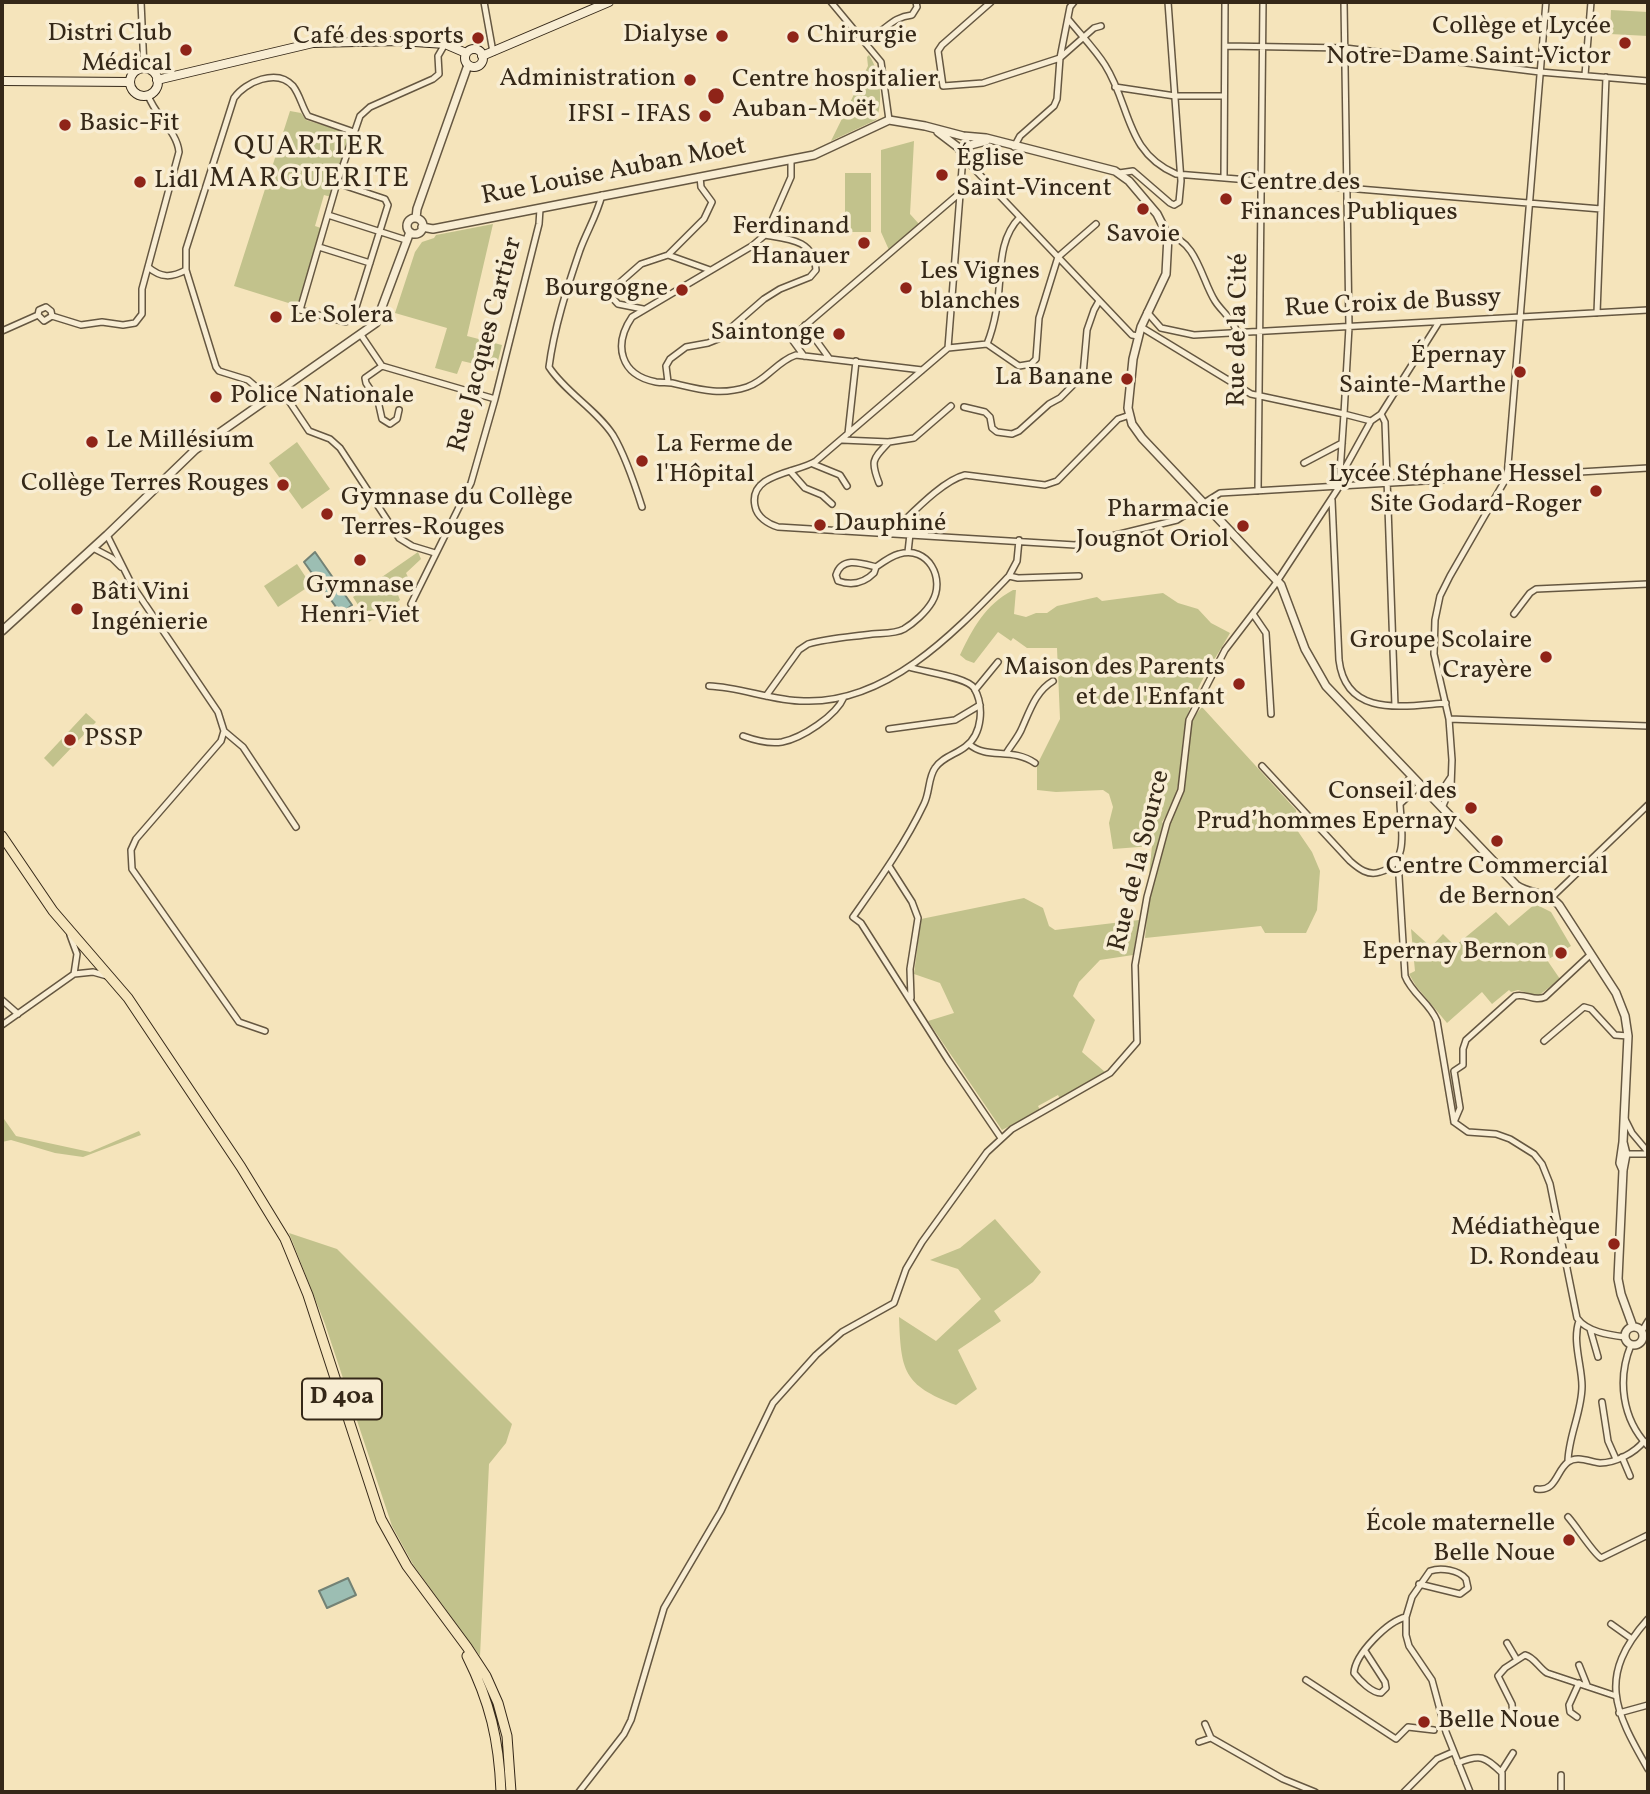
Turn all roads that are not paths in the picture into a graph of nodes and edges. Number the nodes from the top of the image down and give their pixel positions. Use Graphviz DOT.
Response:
graph roads {
  1 [pos="141,2"];
  2 [pos="484,2"];
  3 [pos="609,2"];
  4 [pos="831,2"];
  5 [pos="916,2"];
  6 [pos="991,2"];
  7 [pos="1074,2"];
  8 [pos="1168,2"];
  9 [pos="1225,2"];
  10 [pos="1263,2"];
  11 [pos="1344,2"];
  12 [pos="1546,2"];
  13 [pos="1591,2"];
  14 [pos="1068,19"];
  15 [pos="1101,26"];
  16 [pos="863,38"];
  17 [pos="1083,38"];
  18 [pos="445,44"];
  19 [pos="1225,46"];
  20 [pos="1263,47"];
  21 [pos="1345,48"];
  22 [pos="493,52"];
  23 [pos="466,53"];
  24 [pos="482,57"];
  25 [pos="1060,58"];
  26 [pos="468,65"];
  27 [pos="144,68"];
  28 [pos="1541,72"];
  29 [pos="1586,75"];
  30 [pos="1606,77"];
  31 [pos="157,80"];
  32 [pos="2,81"];
  33 [pos="1648,81"];
  34 [pos="130,82"];
  35 [pos="1115,87"];
  36 [pos="148,95"];
  37 [pos="1175,96"];
  38 [pos="1224,96"];
  39 [pos="889,120"];
  40 [pos="925,126"];
  41 [pos="354,132"];
  42 [pos="963,136"];
  43 [pos="992,141"];
  44 [pos="956,146"];
  45 [pos="965,147"];
  46 [pos="1014,147"];
  47 [pos="963,157"];
  48 [pos="791,160"];
  49 [pos="1119,173"];
  50 [pos="1180,174"];
  51 [pos="700,177"];
  52 [pos="1224,178"];
  53 [pos="1261,181"];
  54 [pos="337,183"];
  55 [pos="1347,188"];
  56 [pos="961,192"];
  57 [pos="602,195"];
  58 [pos="1531,204"];
  59 [pos="540,209"];
  60 [pos="1601,209"];
  61 [pos="328,215"];
  62 [pos="1020,217"];
  63 [pos="416,218"];
  64 [pos="1096,224"];
  65 [pos="422,228"];
  66 [pos="380,231"];
  67 [pos="765,235"];
  68 [pos="408,236"];
  69 [pos="1168,236"];
  70 [pos="319,247"];
  71 [pos="668,255"];
  72 [pos="1058,257"];
  73 [pos="370,263"];
  74 [pos="148,267"];
  75 [pos="186,270"];
  76 [pos="710,270"];
  77 [pos="1099,302"];
  78 [pos="643,309"];
  79 [pos="1648,310"];
  80 [pos="1147,313"];
  81 [pos="1597,313"];
  82 [pos="38,315"];
  83 [pos="52,316"];
  84 [pos="1520,317"];
  85 [pos="1439,322"];
  86 [pos="805,326"];
  87 [pos="1141,327"];
  88 [pos="1349,327"];
  89 [pos="2,331"];
  90 [pos="1259,332"];
  91 [pos="1237,333"];
  92 [pos="361,335"];
  93 [pos="1138,336"];
  94 [pos="987,344"];
  95 [pos="948,348"];
  96 [pos="804,356"];
  97 [pos="830,358"];
  98 [pos="856,361"];
  99 [pos="382,366"];
  100 [pos="922,370"];
  101 [pos="668,382"];
  102 [pos="281,389"];
  103 [pos="1258,396"];
  104 [pos="268,397"];
  105 [pos="495,399"];
  106 [pos="951,406"];
  107 [pos="964,407"];
  108 [pos="399,410"];
  109 [pos="1344,414"];
  110 [pos="1381,414"];
  111 [pos="1130,415"];
  112 [pos="1371,421"];
  113 [pos="848,434"];
  114 [pos="842,440"];
  115 [pos="889,442"];
  116 [pos="1342,443"];
  117 [pos="813,463"];
  118 [pos="1304,463"];
  119 [pos="1648,468"];
  120 [pos="790,471"];
  121 [pos="1340,477"];
  122 [pos="1507,477"];
  123 [pos="879,483"];
  124 [pos="1386,484"];
  125 [pos="847,486"];
  126 [pos="1339,487"];
  127 [pos="1258,491"];
  128 [pos="1332,500"];
  129 [pos="832,504"];
  130 [pos="1204,504"];
  131 [pos="642,507"];
  132 [pos="920,507"];
  133 [pos="916,516"];
  134 [pos="903,523"];
  135 [pos="890,534"];
  136 [pos="908,534"];
  137 [pos="107,535"];
  138 [pos="926,535"];
  139 [pos="1019,540"];
  140 [pos="93,548"];
  141 [pos="908,552"];
  142 [pos="435,553"];
  143 [pos="876,567"];
  144 [pos="123,569"];
  145 [pos="1009,576"];
  146 [pos="1079,576"];
  147 [pos="1277,581"];
  148 [pos="1648,584"];
  149 [pos="411,604"];
  150 [pos="1253,614"];
  151 [pos="1514,614"];
  152 [pos="2,631"];
  153 [pos="998,662"];
  154 [pos="909,667"];
  155 [pos="1054,681"];
  156 [pos="709,686"];
  157 [pos="975,690"];
  158 [pos="766,696"];
  159 [pos="844,697"];
  160 [pos="1446,703"];
  161 [pos="979,705"];
  162 [pos="1395,706"];
  163 [pos="1271,714"];
  164 [pos="1449,719"];
  165 [pos="1648,726"];
  166 [pos="889,729"];
  167 [pos="224,731"];
  168 [pos="743,736"];
  169 [pos="970,744"];
  170 [pos="1007,752"];
  171 [pos="1035,763"];
  172 [pos="1262,766"];
  173 [pos="1412,776"];
  174 [pos="1451,778"];
  175 [pos="1420,785"];
  176 [pos="1430,795"];
  177 [pos="1400,804"];
  178 [pos="1648,805"];
  179 [pos="1442,808"];
  180 [pos="296,827"];
  181 [pos="2,836"];
  182 [pos="1398,860"];
  183 [pos="889,866"];
  184 [pos="1552,897"];
  185 [pos="65,926"];
  186 [pos="1591,954"];
  187 [pos="74,974"];
  188 [pos="114,979"];
  189 [pos="2,1000"];
  190 [pos="911,1001"];
  191 [pos="18,1014"];
  192 [pos="2,1015"];
  193 [pos="4,1024"];
  194 [pos="265,1031"];
  195 [pos="1628,1036"];
  196 [pos="1544,1041"];
  197 [pos="1624,1117"];
  198 [pos="1454,1122"];
  199 [pos="1001,1138"];
  200 [pos="1637,1139"];
  201 [pos="1623,1142"];
  202 [pos="1648,1153"];
  203 [pos="1623,1154"];
  204 [pos="1578,1321"];
  205 [pos="1648,1321"];
  206 [pos="1633,1327"];
  207 [pos="1590,1329"];
  208 [pos="1642,1331"];
  209 [pos="1625,1337"];
  210 [pos="1645,1344"];
  211 [pos="1631,1345"];
  212 [pos="1598,1357"];
  213 [pos="1602,1402"];
  214 [pos="1646,1444"];
  215 [pos="1622,1457"];
  216 [pos="1615,1459"];
  217 [pos="1568,1462"];
  218 [pos="1630,1476"];
  219 [pos="1537,1489"];
  220 [pos="1568,1517"];
  221 [pos="1648,1535"];
  222 [pos="1419,1584"];
  223 [pos="1406,1617"];
  224 [pos="1611,1624"];
  225 [pos="1647,1624"];
  226 [pos="451,1626"];
  227 [pos="1632,1639"];
  228 [pos="1507,1643"];
  229 [pos="1365,1651"];
  230 [pos="1517,1660"];
  231 [pos="1579,1665"];
  232 [pos="1306,1680"];
  233 [pos="1580,1683"];
  234 [pos="1587,1685"];
  235 [pos="1616,1696"];
  236 [pos="1648,1705"];
  237 [pos="1619,1713"];
  238 [pos="1513,1716"];
  239 [pos="1577,1717"];
  240 [pos="1205,1724"];
  241 [pos="1434,1730"];
  242 [pos="1212,1738"];
  243 [pos="1199,1742"];
  244 [pos="1453,1752"];
  245 [pos="1513,1753"];
  246 [pos="1646,1761"];
  247 [pos="1458,1763"];
  248 [pos="1648,1769"];
  249 [pos="1501,1772"];
  250 [pos="1561,1775"];
  251 [pos="502,1792"];
  252 [pos="511,1792"];
  253 [pos="579,1792"];
  254 [pos="1315,1792"];
  255 [pos="1404,1792"];
  256 [pos="1470,1792"];
  257 [pos="1502,1792"];
  258 [pos="1561,1792"];
  1 -- 27 [label="street"];
  2 -- 22 [label="street"];
  3 -- 22 [label="main road"];
  4 -- 16 [label="street"];
  5 -- 16 [label="street"];
  6 -- 25 [label="street"];
  7 -- 14 [label="street"];
  8 -- 37 [label="street"];
  9 -- 19 [label="street"];
  10 -- 20 [label="street, Rue de la Cité"];
  11 -- 21 [label="street"];
  12 -- 28 [label="street"];
  13 -- 29 [label="street"];
  14 -- 17 [label="street"];
  14 -- 25 [label="street"];
  15 -- 17 [label="street"];
  16 -- 39 [label="street"];
  17 -- 25 [label="street"];
  17 -- 35 [label="street"];
  18 -- 23 [label="main road"];
  18 -- 31 [label="main road"];
  18 -- 41 [label="street"];
  19 -- 20 [label="street"];
  19 -- 38 [label="street"];
  20 -- 21 [label="street"];
  20 -- 53 [label="street, Rue de la Cité"];
  21 -- 28 [label="street"];
  21 -- 55 [label="street"];
  22 -- 24 [label="main road"];
  23 -- 24 [label="main road"];
  23 -- 26 [label="main road"];
  24 -- 26 [label="main road"];
  25 -- 46 [label="street"];
  26 -- 63 [label="street"];
  27 -- 31 [label="main road"];
  27 -- 34 [label="main road"];
  28 -- 29 [label="street"];
  28 -- 58 [label="street"];
  29 -- 30 [label="street"];
  30 -- 33 [label="street"];
  30 -- 60 [label="street"];
  31 -- 36 [label="main road"];
  32 -- 34 [label="main road"];
  34 -- 36 [label="main road"];
  35 -- 37 [label="street"];
  35 -- 50 [label="street"];
  36 -- 74 [label="street"];
  37 -- 38 [label="street"];
  37 -- 50 [label="street"];
  38 -- 52 [label="street"];
  39 -- 40 [label="street"];
  39 -- 48 [label="street, Rue Louise Auban Moet"];
  40 -- 42 [label="street"];
  40 -- 44 [label="street"];
  41 -- 54 [label="street"];
  41 -- 75 [label="street"];
  42 -- 43 [label="street"];
  42 -- 44 [label="street"];
  42 -- 45 [label="street"];
  43 -- 45 [label="street"];
  43 -- 46 [label="street"];
  44 -- 45 [label="street"];
  44 -- 47 [label="street"];
  45 -- 47 [label="street"];
  46 -- 49 [label="street"];
  47 -- 56 [label="street"];
  47 -- 62 [label="street"];
  48 -- 51 [label="street, Rue Louise Auban Moet"];
  48 -- 67 [label="street"];
  49 -- 50 [label="street"];
  49 -- 69 [label="street"];
  50 -- 52 [label="street"];
  51 -- 57 [label="street, Rue Louise Auban Moet"];
  51 -- 71 [label="street"];
  52 -- 53 [label="street"];
  53 -- 55 [label="street"];
  53 -- 90 [label="street, Rue de la Cité"];
  54 -- 61 [label="street"];
  54 -- 66 [label="street"];
  55 -- 58 [label="street"];
  55 -- 88 [label="street"];
  56 -- 86 [label="street"];
  56 -- 95 [label="street"];
  57 -- 59 [label="street, Rue Louise Auban Moet"];
  57 -- 131 [label="street"];
  58 -- 60 [label="street"];
  58 -- 84 [label="street"];
  59 -- 65 [label="street, Rue Louise Auban Moet"];
  59 -- 105 [label="street, Rue Jacques Cartier"];
  60 -- 81 [label="street"];
  61 -- 66 [label="street"];
  61 -- 70 [label="street"];
  62 -- 72 [label="street"];
  62 -- 94 [label="street"];
  63 -- 65 [label="street"];
  63 -- 68 [label="street"];
  64 -- 72 [label="street"];
  65 -- 68 [label="street, Rue Louise Auban Moet"];
  66 -- 68 [label="street"];
  66 -- 73 [label="street"];
  67 -- 76 [label="street"];
  67 -- 101 [label="street"];
  68 -- 92 [label="street"];
  69 -- 80 [label="street"];
  69 -- 91 [label="street"];
  70 -- 73 [label="street"];
  70 -- 73 [label="street"];
  71 -- 76 [label="street"];
  71 -- 78 [label="street"];
  72 -- 77 [label="street"];
  72 -- 94 [label="street"];
  74 -- 75 [label="street"];
  74 -- 83 [label="street"];
  75 -- 104 [label="street"];
  76 -- 78 [label="street"];
  77 -- 93 [label="street"];
  77 -- 107 [label="street"];
  78 -- 101 [label="street"];
  79 -- 81 [label="street, Rue Croix de Bussy"];
  80 -- 87 [label="street"];
  80 -- 91 [label="street, Rue Croix de Bussy"];
  81 -- 84 [label="street, Rue Croix de Bussy"];
  82 -- 83 [label="street"];
  82 -- 83 [label="street"];
  82 -- 89 [label="street"];
  84 -- 85 [label="street, Rue Croix de Bussy"];
  84 -- 122 [label="street"];
  85 -- 88 [label="street, Rue Croix de Bussy"];
  85 -- 110 [label="street"];
  86 -- 96 [label="street"];
  86 -- 97 [label="street"];
  87 -- 93 [label="street"];
  87 -- 103 [label="street"];
  88 -- 90 [label="street, Rue Croix de Bussy"];
  88 -- 109 [label="street"];
  90 -- 91 [label="street, Rue Croix de Bussy"];
  90 -- 103 [label="street, Rue de la Cité"];
  92 -- 99 [label="street"];
  92 -- 102 [label="street"];
  93 -- 111 [label="street"];
  94 -- 95 [label="street"];
  95 -- 100 [label="street"];
  96 -- 97 [label="street"];
  96 -- 101 [label="street"];
  97 -- 98 [label="street"];
  98 -- 100 [label="street"];
  98 -- 113 [label="street"];
  99 -- 105 [label="street"];
  99 -- 108 [label="street"];
  100 -- 113 [label="street"];
  102 -- 104 [label="street"];
  102 -- 142 [label="street"];
  103 -- 109 [label="street"];
  103 -- 127 [label="street, Rue de la Cité"];
  104 -- 137 [label="street"];
  105 -- 142 [label="street, Rue Jacques Cartier"];
  106 -- 115 [label="street"];
  109 -- 112 [label="street"];
  109 -- 116 [label="street"];
  110 -- 112 [label="street"];
  110 -- 124 [label="street"];
  111 -- 130 [label="street"];
  111 -- 132 [label="street"];
  112 -- 121 [label="street"];
  113 -- 114 [label="street"];
  114 -- 115 [label="street"];
  114 -- 117 [label="street"];
  115 -- 123 [label="street"];
  116 -- 118 [label="street"];
  116 -- 121 [label="street"];
  117 -- 120 [label="street"];
  117 -- 125 [label="street"];
  119 -- 122 [label="street"];
  120 -- 129 [label="street"];
  120 -- 135 [label="street"];
  121 -- 126 [label="street"];
  122 -- 124 [label="street"];
  122 -- 160 [label="street"];
  124 -- 126 [label="street"];
  124 -- 162 [label="street"];
  126 -- 127 [label="street"];
  126 -- 128 [label="street, Rue de la Source"];
  127 -- 130 [label="street"];
  128 -- 147 [label="street, Rue de la Source"];
  128 -- 162 [label="street"];
  130 -- 139 [label="street"];
  130 -- 147 [label="street"];
  132 -- 133 [label="street"];
  132 -- 134 [label="street"];
  133 -- 136 [label="street"];
  133 -- 138 [label="street"];
  134 -- 135 [label="street"];
  134 -- 136 [label="street"];
  135 -- 136 [label="street"];
  136 -- 138 [label="street"];
  136 -- 141 [label="street"];
  137 -- 140 [label="street"];
  137 -- 144 [label="street"];
  138 -- 139 [label="street"];
  139 -- 145 [label="street"];
  140 -- 144 [label="street"];
  140 -- 152 [label="street"];
  141 -- 143 [label="street"];
  141 -- 158 [label="street"];
  142 -- 149 [label="street, Rue Jacques Cartier"];
  143 -- 143 [label="street"];
  144 -- 167 [label="street"];
  145 -- 146 [label="street"];
  145 -- 154 [label="street"];
  147 -- 150 [label="street, Rue de la Source"];
  147 -- 173 [label="street"];
  148 -- 151 [label="street"];
  150 -- 163 [label="street"];
  150 -- 199 [label="street, Rue de la Source"];
  153 -- 157 [label="street"];
  154 -- 157 [label="street"];
  154 -- 159 [label="street"];
  155 -- 170 [label="street"];
  156 -- 158 [label="street"];
  157 -- 161 [label="street"];
  158 -- 159 [label="street"];
  159 -- 168 [label="street"];
  160 -- 162 [label="street"];
  160 -- 164 [label="street"];
  161 -- 166 [label="street"];
  161 -- 169 [label="street"];
  164 -- 165 [label="street"];
  164 -- 174 [label="street"];
  167 -- 180 [label="street"];
  167 -- 194 [label="street"];
  169 -- 170 [label="street"];
  169 -- 183 [label="street"];
  170 -- 171 [label="street"];
  172 -- 182 [label="street"];
  173 -- 175 [label="street"];
  173 -- 177 [label="street"];
  174 -- 176 [label="street"];
  174 -- 179 [label="street"];
  175 -- 176 [label="street"];
  175 -- 177 [label="street"];
  176 -- 179 [label="street"];
  177 -- 182 [label="street"];
  178 -- 184 [label="street"];
  179 -- 184 [label="street"];
  181 -- 185 [label="main road, D 40a"];
  182 -- 198 [label="street"];
  183 -- 190 [label="street"];
  183 -- 190 [label="street"];
  184 -- 186 [label="street"];
  185 -- 187 [label="street"];
  185 -- 188 [label="main road, D 40a"];
  186 -- 195 [label="street"];
  186 -- 198 [label="street"];
  187 -- 188 [label="street"];
  187 -- 191 [label="street"];
  188 -- 226 [label="main road, D 40a"];
  189 -- 191 [label="street"];
  190 -- 199 [label="street"];
  191 -- 193 [label="street"];
  192 -- 193 [label="street"];
  195 -- 196 [label="street"];
  195 -- 197 [label="street"];
  197 -- 200 [label="street"];
  197 -- 201 [label="street"];
  198 -- 204 [label="street"];
  199 -- 253 [label="street, Rue de la Source"];
  200 -- 201 [label="street"];
  200 -- 202 [label="street"];
  201 -- 203 [label="street"];
  202 -- 203 [label="street"];
  203 -- 206 [label="street"];
  204 -- 207 [label="street"];
  204 -- 217 [label="street"];
  205 -- 208 [label="street"];
  206 -- 208 [label="street"];
  206 -- 209 [label="street"];
  207 -- 209 [label="street"];
  207 -- 212 [label="street"];
  208 -- 210 [label="street"];
  209 -- 211 [label="street"];
  210 -- 211 [label="street"];
  211 -- 214 [label="street"];
  213 -- 216 [label="street"];
  214 -- 215 [label="street"];
  215 -- 216 [label="street"];
  215 -- 218 [label="street"];
  216 -- 217 [label="street"];
  217 -- 219 [label="street"];
  220 -- 221 [label="street"];
  222 -- 222 [label="street"];
  222 -- 223 [label="street"];
  223 -- 229 [label="street"];
  223 -- 244 [label="street"];
  224 -- 227 [label="street"];
  225 -- 227 [label="street"];
  226 -- 251 [label="main road, D 40a"];
  226 -- 252 [label="main road, D 40a"];
  227 -- 235 [label="street"];
  228 -- 230 [label="street"];
  229 -- 229 [label="street"];
  230 -- 233 [label="street"];
  230 -- 238 [label="street"];
  231 -- 234 [label="street"];
  232 -- 241 [label="street"];
  233 -- 234 [label="street"];
  233 -- 239 [label="street"];
  234 -- 235 [label="street"];
  235 -- 237 [label="street"];
  236 -- 237 [label="street"];
  237 -- 246 [label="street"];
  240 -- 242 [label="street"];
  242 -- 243 [label="street"];
  242 -- 254 [label="street"];
  244 -- 247 [label="street"];
  244 -- 255 [label="street"];
  245 -- 249 [label="street"];
  246 -- 248 [label="street"];
  247 -- 249 [label="street"];
  247 -- 256 [label="street"];
  249 -- 257 [label="street"];
  250 -- 258 [label="street"];
}
